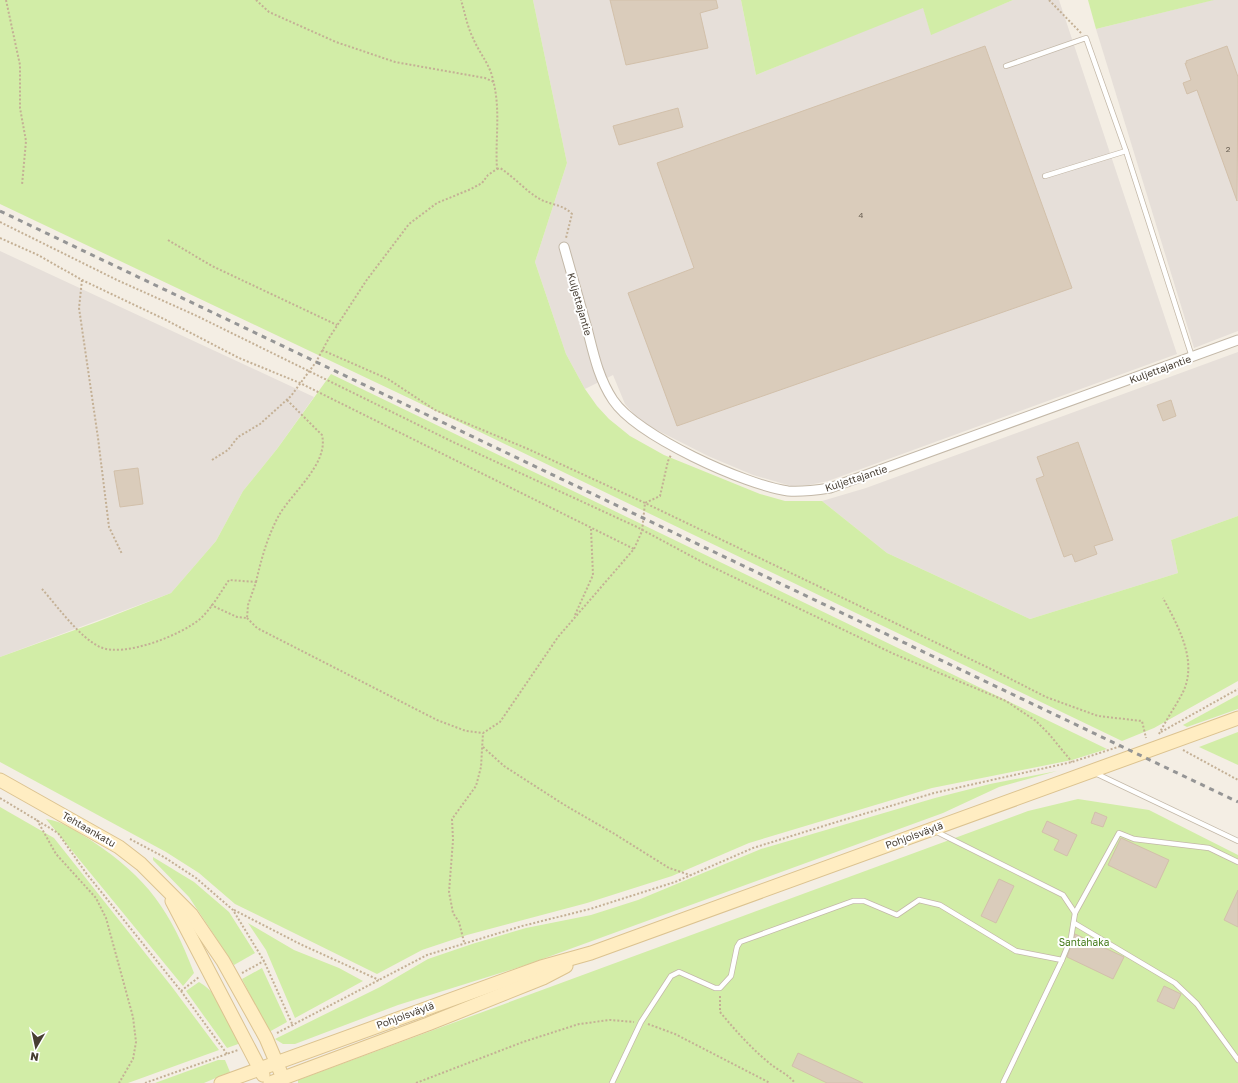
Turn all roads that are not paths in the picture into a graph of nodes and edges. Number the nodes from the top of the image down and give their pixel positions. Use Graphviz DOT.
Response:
graph roads {
  1 [pos="1006,66"];
  2 [pos="1126,151"];
  3 [pos="1045,176"];
  4 [pos="564,247"];
  5 [pos="1238,340"];
  6 [pos="1192,357"];
  7 [pos="1238,718"];
  8 [pos="1092,771"];
  9 [pos="0,780"];
  10 [pos="932,829"];
  11 [pos="1238,841"];
  12 [pos="1238,862"];
  13 [pos="168,892"];
  14 [pos="1076,913"];
  15 [pos="1074,923"];
  16 [pos="591,953"];
  17 [pos="1062,960"];
  18 [pos="1238,1060"];
  19 [pos="276,1062"];
  20 [pos="259,1068"];
  21 [pos="284,1081"];
  22 [pos="221,1083"];
  23 [pos="267,1083"];
  24 [pos="270,1083"];
  25 [pos="612,1083"];
  26 [pos="1003,1083"];
  1 -- 2 [label="lane"];
  2 -- 3 [label="lane"];
  2 -- 6 [label="lane"];
  4 -- 6 [label="street, Kuljettajantie"];
  5 -- 6 [label="street, Kuljettajantie"];
  7 -- 8 [label="main road, Pohjoisväylä"];
  8 -- 10 [label="main road, Pohjoisväylä"];
  8 -- 11 [label="lane"];
  9 -- 13 [label="main road, Tehtaankatu"];
  10 -- 14 [label="lane"];
  10 -- 16 [label="main road, Pohjoisväylä"];
  12 -- 14 [label="lane"];
  13 -- 19 [label="main road, Tehtaankatu"];
  13 -- 20 [label="main road, Tehtaankatu"];
  14 -- 15 [label="lane"];
  15 -- 17 [label="lane"];
  15 -- 18 [label="lane"];
  16 -- 19 [label="main road, Pohjoisväylä"];
  16 -- 21 [label="main road, Pohjoisväylä"];
  17 -- 25 [label="lane"];
  17 -- 26 [label="lane"];
  19 -- 20 [label="main road, Pohjoisväylä"];
  19 -- 21 [label="main road, Tehtaankatu"];
  20 -- 22 [label="main road, Pohjoisväylä"];
  20 -- 23 [label="main road, Tehtaankatu"];
  21 -- 24 [label="main road, Pohjoisväylä"];
}
